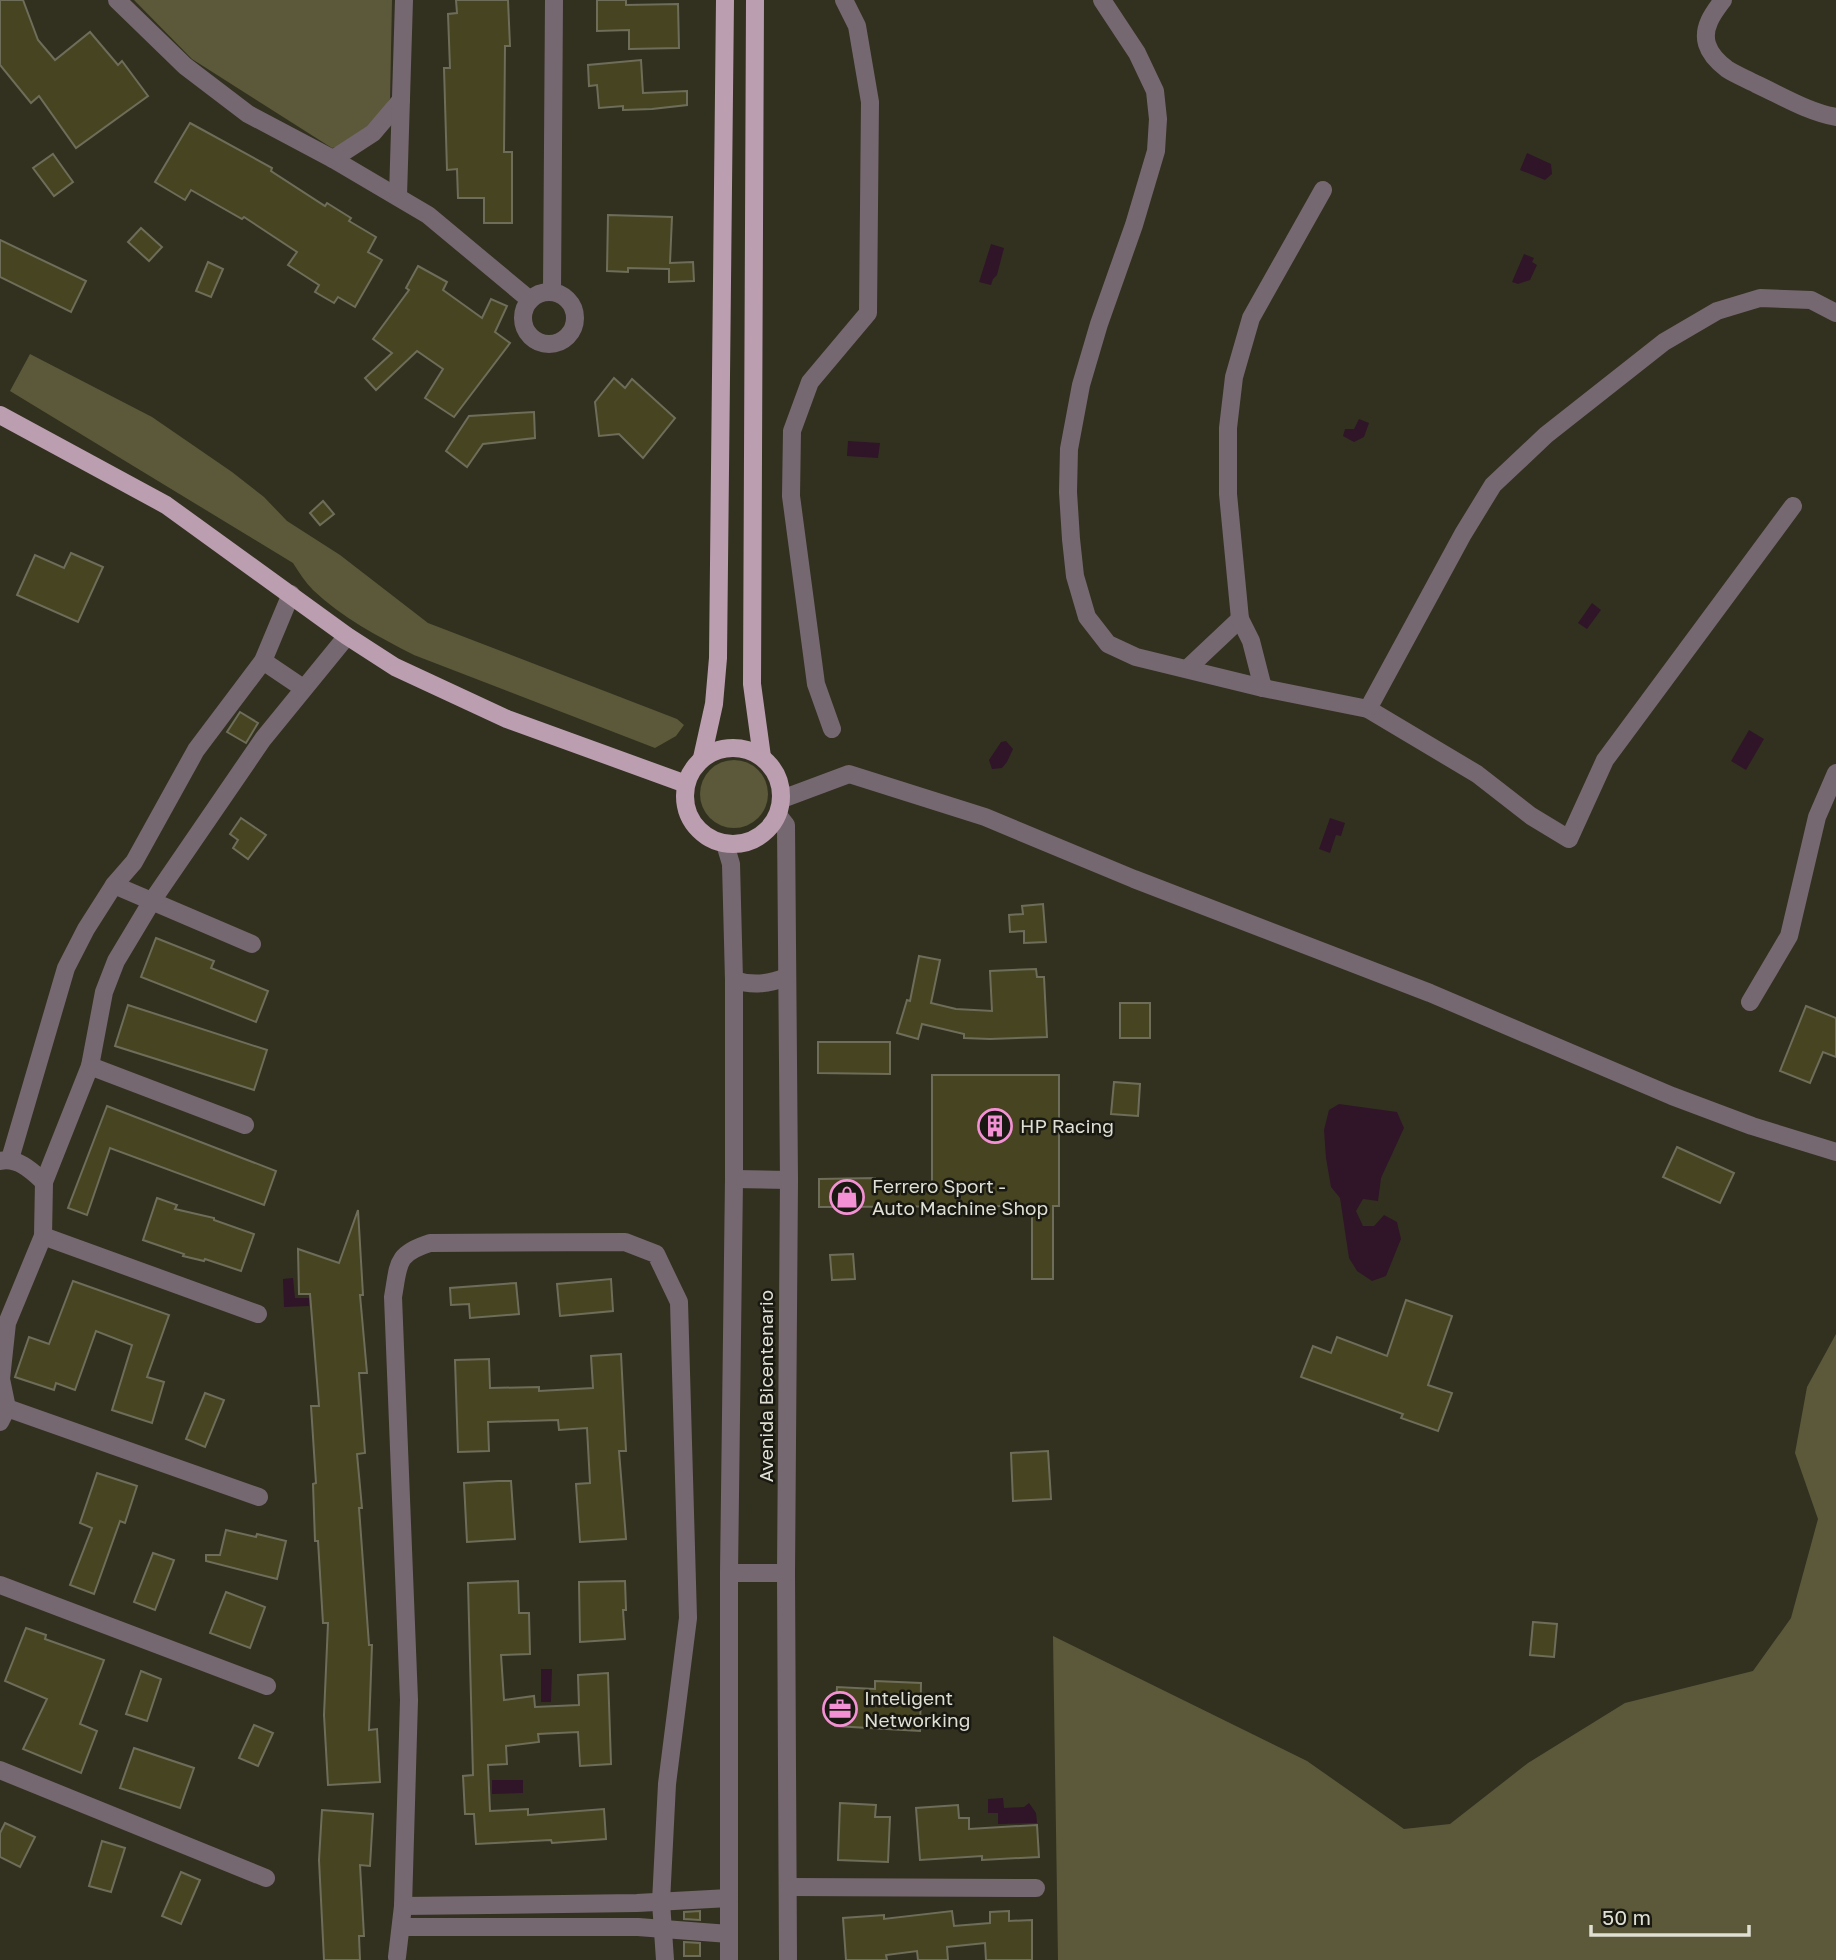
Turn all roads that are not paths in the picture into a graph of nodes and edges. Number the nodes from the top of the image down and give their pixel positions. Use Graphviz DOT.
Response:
graph roads {
  1 [pos="117,0"];
  2 [pos="404,0"];
  3 [pos="554,0"];
  4 [pos="725,0"];
  5 [pos="755,0"];
  6 [pos="844,0"];
  7 [pos="1102,0"];
  8 [pos="1723,0"];
  9 [pos="401,100"];
  10 [pos="1836,117"];
  11 [pos="334,159"];
  12 [pos="1324,190"];
  13 [pos="398,196"];
  14 [pos="552,292"];
  15 [pos="530,300"];
  16 [pos="1836,313"];
  17 [pos="0,415"];
  18 [pos="1793,506"];
  19 [pos="291,594"];
  20 [pos="1240,620"];
  21 [pos="347,636"];
  22 [pos="263,661"];
  23 [pos="1188,668"];
  24 [pos="303,688"];
  25 [pos="1263,688"];
  26 [pos="1368,709"];
  27 [pos="832,729"];
  28 [pos="762,757"];
  29 [pos="702,758"];
  30 [pos="1836,773"];
  31 [pos="685,784"];
  32 [pos="780,807"];
  33 [pos="725,844"];
  34 [pos="114,885"];
  35 [pos="152,901"];
  36 [pos="252,944"];
  37 [pos="787,977"];
  38 [pos="734,980"];
  39 [pos="1750,1002"];
  40 [pos="90,1066"];
  41 [pos="245,1125"];
  42 [pos="1836,1152"];
  43 [pos="5,1160"];
  44 [pos="734,1179"];
  45 [pos="789,1180"];
  46 [pos="44,1182"];
  47 [pos="43,1236"];
  48 [pos="258,1314"];
  49 [pos="3,1415"];
  50 [pos="259,1497"];
  51 [pos="729,1573"];
  52 [pos="786,1573"];
  53 [pos="0,1584"];
  54 [pos="267,1686"];
  55 [pos="0,1770"];
  56 [pos="266,1878"];
  57 [pos="789,1887"];
  58 [pos="1036,1888"];
  59 [pos="729,1898"];
  60 [pos="661,1902"];
  61 [pos="403,1906"];
  62 [pos="401,1927"];
  63 [pos="662,1930"];
  64 [pos="729,1934"];
  65 [pos="398,1959"];
  66 [pos="665,1960"];
  67 [pos="729,1960"];
  68 [pos="788,1960"];
  1 -- 11 [label="street"];
  2 -- 9 [label="street"];
  3 -- 14 [label="street"];
  4 -- 29 [label="main road"];
  5 -- 28 [label="main road"];
  6 -- 27 [label="street"];
  7 -- 23 [label="street"];
  8 -- 10 [label="street"];
  9 -- 11 [label="street"];
  9 -- 13 [label="street"];
  11 -- 13 [label="street"];
  12 -- 20 [label="street"];
  13 -- 15 [label="street"];
  14 -- 15 [label="street"];
  14 -- 15 [label="street"];
  16 -- 26 [label="street"];
  17 -- 19 [label="main road"];
  18 -- 26 [label="street"];
  19 -- 21 [label="main road"];
  19 -- 22 [label="street"];
  20 -- 23 [label="street"];
  20 -- 25 [label="street"];
  21 -- 24 [label="street"];
  21 -- 31 [label="main road"];
  22 -- 24 [label="street"];
  22 -- 34 [label="street"];
  23 -- 25 [label="street"];
  24 -- 35 [label="street"];
  25 -- 26 [label="street"];
  28 -- 29 [label="main road"];
  28 -- 32 [label="main road"];
  29 -- 31 [label="main road"];
  30 -- 39 [label="street"];
  31 -- 33 [label="main road"];
  32 -- 33 [label="main road"];
  32 -- 37 [label="street, Avenida Bicentenario"];
  32 -- 42 [label="street"];
  33 -- 38 [label="street, Avenida Bicentenario"];
  34 -- 35 [label="street"];
  34 -- 43 [label="street"];
  35 -- 36 [label="street"];
  35 -- 40 [label="street"];
  37 -- 38 [label="street"];
  37 -- 45 [label="street, Avenida Bicentenario"];
  38 -- 44 [label="street, Avenida Bicentenario"];
  40 -- 41 [label="street"];
  40 -- 46 [label="street"];
  43 -- 46 [label="street"];
  44 -- 45 [label="street"];
  44 -- 51 [label="street, Avenida Bicentenario"];
  45 -- 52 [label="street, Avenida Bicentenario"];
  46 -- 47 [label="street"];
  47 -- 48 [label="street"];
  47 -- 49 [label="street"];
  49 -- 50 [label="street"];
  51 -- 52 [label="street"];
  51 -- 59 [label="street, Avenida Bicentenario"];
  52 -- 57 [label="street, Avenida Bicentenario"];
  53 -- 54 [label="street"];
  55 -- 56 [label="street"];
  57 -- 58 [label="street"];
  57 -- 68 [label="street, Avenida Bicentenario"];
  59 -- 60 [label="street"];
  59 -- 64 [label="street, Avenida Bicentenario"];
  60 -- 61 [label="street"];
  60 -- 61 [label="street"];
  60 -- 63 [label="street"];
  61 -- 62 [label="street"];
  62 -- 63 [label="street"];
  62 -- 65 [label="street"];
  63 -- 64 [label="street"];
  63 -- 66 [label="street"];
  64 -- 67 [label="street, Avenida Bicentenario"];
}
